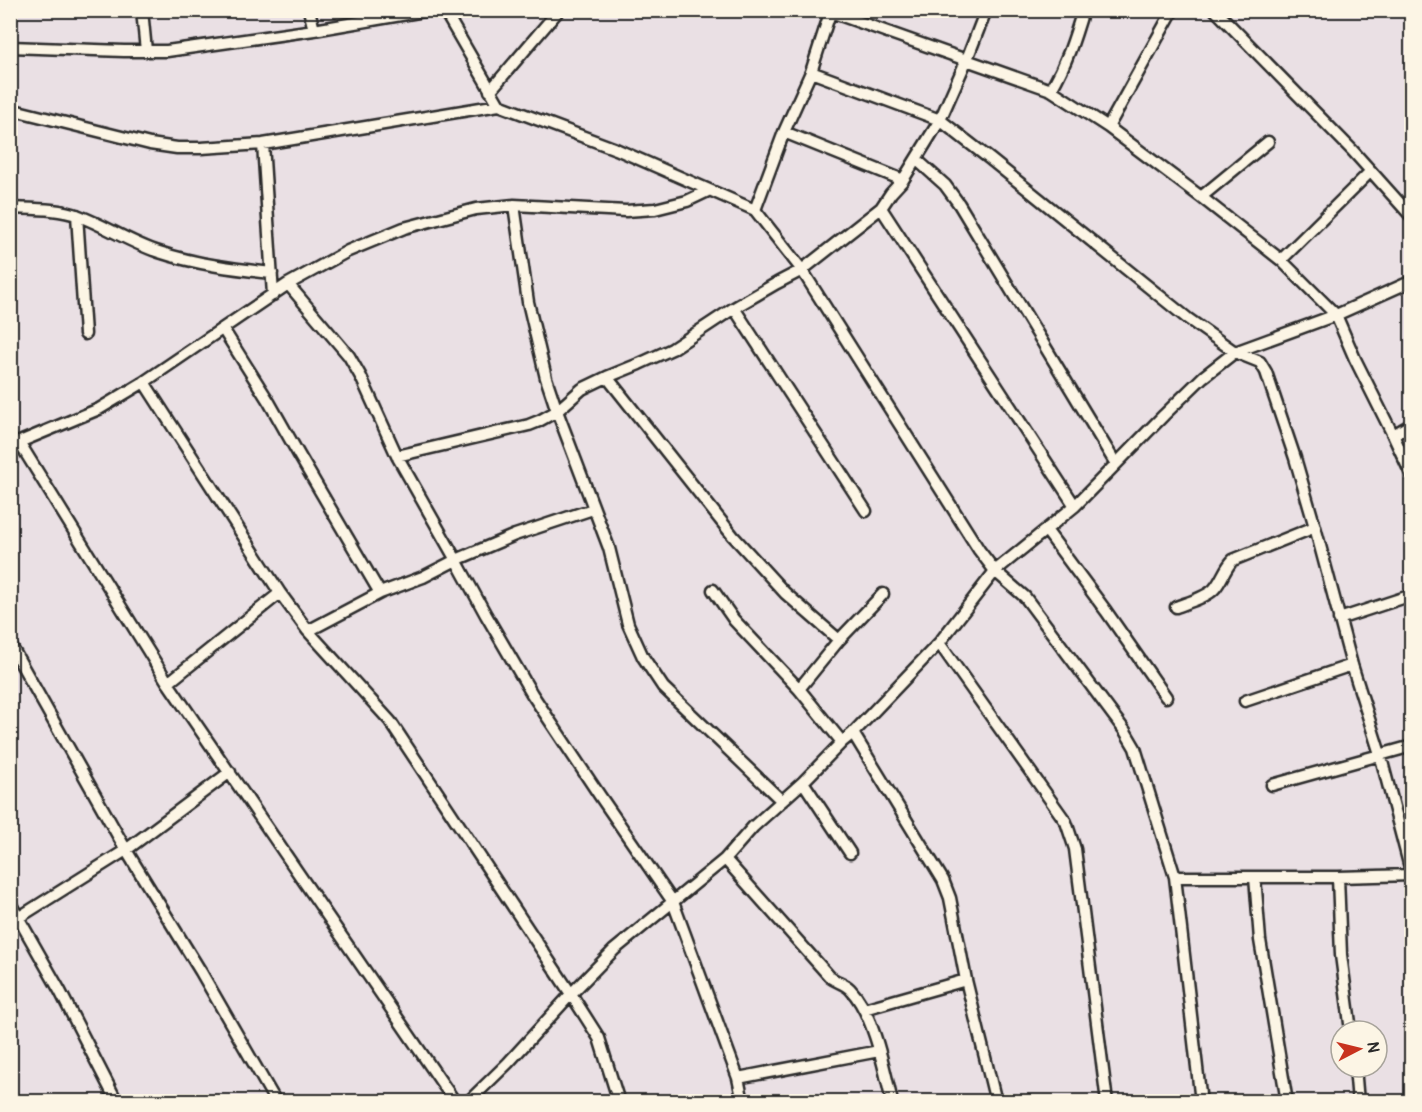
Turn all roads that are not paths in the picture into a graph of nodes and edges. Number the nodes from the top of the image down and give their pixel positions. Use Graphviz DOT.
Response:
graph roads {
  1 [pos="142,10"];
  2 [pos="309,10"];
  3 [pos="430,10"];
  4 [pos="444,10"];
  5 [pos="986,10"];
  6 [pos="1083,10"];
  7 [pos="1173,10"];
  8 [pos="1215,10"];
  9 [pos="558,11"];
  10 [pos="831,11"];
  11 [pos="314,30"];
  12 [pos="10,47"];
  13 [pos="146,51"];
  14 [pos="967,59"];
  15 [pos="811,72"];
  16 [pos="1051,90"];
  17 [pos="490,91"];
  18 [pos="499,105"];
  19 [pos="10,109"];
  20 [pos="940,120"];
  21 [pos="1108,127"];
  22 [pos="784,132"];
  23 [pos="1268,142"];
  24 [pos="263,144"];
  25 [pos="917,160"];
  26 [pos="1371,171"];
  27 [pos="903,180"];
  28 [pos="708,191"];
  29 [pos="1201,198"];
  30 [pos="514,205"];
  31 [pos="10,208"];
  32 [pos="881,208"];
  33 [pos="755,210"];
  34 [pos="77,215"];
  35 [pos="1412,218"];
  36 [pos="1281,260"];
  37 [pos="802,270"];
  38 [pos="272,273"];
  39 [pos="1412,281"];
  40 [pos="288,284"];
  41 [pos="273,295"];
  42 [pos="734,308"];
  43 [pos="1336,315"];
  44 [pos="223,329"];
  45 [pos="86,334"];
  46 [pos="1235,352"];
  47 [pos="607,376"];
  48 [pos="144,382"];
  49 [pos="557,411"];
  50 [pos="1412,424"];
  51 [pos="1393,435"];
  52 [pos="15,444"];
  53 [pos="397,456"];
  54 [pos="1116,464"];
  55 [pos="1412,476"];
  56 [pos="1075,506"];
  57 [pos="593,508"];
  58 [pos="866,511"];
  59 [pos="1315,528"];
  60 [pos="1046,530"];
  61 [pos="456,560"];
  62 [pos="995,571"];
  63 [pos="713,590"];
  64 [pos="280,593"];
  65 [pos="380,594"];
  66 [pos="883,594"];
  67 [pos="1412,595"];
  68 [pos="1176,607"];
  69 [pos="1339,619"];
  70 [pos="308,631"];
  71 [pos="839,640"];
  72 [pos="939,643"];
  73 [pos="10,645"];
  74 [pos="1352,665"];
  75 [pos="168,683"];
  76 [pos="799,689"];
  77 [pos="1166,697"];
  78 [pos="1245,701"];
  79 [pos="853,734"];
  80 [pos="842,742"];
  81 [pos="1412,746"];
  82 [pos="1380,754"];
  83 [pos="230,772"];
  84 [pos="803,782"];
  85 [pos="1272,785"];
  86 [pos="782,801"];
  87 [pos="126,850"];
  88 [pos="850,853"];
  89 [pos="725,859"];
  90 [pos="1175,877"];
  91 [pos="1254,877"];
  92 [pos="1338,877"];
  93 [pos="673,902"];
  94 [pos="10,903"];
  95 [pos="15,920"];
  96 [pos="966,980"];
  97 [pos="571,994"];
  98 [pos="864,1009"];
  99 [pos="1349,1019"];
  100 [pos="879,1051"];
  101 [pos="738,1078"];
  102 [pos="1356,1079"];
  103 [pos="117,1101"];
  104 [pos="276,1101"];
  105 [pos="455,1101"];
  106 [pos="468,1101"];
  107 [pos="619,1101"];
  108 [pos="743,1101"];
  109 [pos="892,1101"];
  110 [pos="996,1101"];
  111 [pos="1107,1101"];
  112 [pos="1201,1101"];
  113 [pos="1287,1101"];
  114 [pos="1358,1101"];
  1 -- 13 [label="street"];
  2 -- 11 [label="street"];
  3 -- 11 [label="street"];
  4 -- 17 [label="street"];
  5 -- 14 [label="street"];
  6 -- 16 [label="street"];
  7 -- 21 [label="street"];
  8 -- 26 [label="street"];
  9 -- 17 [label="street"];
  10 -- 14 [label="street"];
  10 -- 15 [label="street"];
  11 -- 13 [label="street"];
  12 -- 13 [label="street"];
  14 -- 16 [label="street"];
  14 -- 20 [label="street"];
  15 -- 20 [label="street"];
  15 -- 22 [label="street"];
  16 -- 21 [label="street"];
  17 -- 18 [label="street"];
  18 -- 24 [label="street"];
  18 -- 28 [label="street"];
  19 -- 24 [label="street"];
  20 -- 25 [label="street"];
  20 -- 46 [label="street"];
  21 -- 29 [label="street"];
  22 -- 27 [label="street"];
  22 -- 33 [label="street"];
  23 -- 29 [label="street"];
  24 -- 38 [label="street"];
  25 -- 27 [label="street"];
  25 -- 54 [label="street"];
  26 -- 35 [label="street"];
  26 -- 36 [label="street"];
  27 -- 32 [label="street"];
  28 -- 30 [label="street"];
  28 -- 33 [label="street"];
  29 -- 36 [label="street"];
  30 -- 40 [label="street"];
  30 -- 49 [label="street"];
  31 -- 34 [label="street"];
  32 -- 37 [label="street"];
  32 -- 56 [label="street"];
  33 -- 37 [label="street"];
  34 -- 38 [label="street"];
  34 -- 45 [label="street"];
  36 -- 43 [label="street"];
  37 -- 42 [label="street"];
  37 -- 62 [label="street"];
  38 -- 41 [label="street"];
  39 -- 43 [label="street"];
  40 -- 41 [label="street"];
  40 -- 53 [label="street"];
  41 -- 44 [label="street"];
  42 -- 47 [label="street"];
  42 -- 58 [label="street"];
  43 -- 46 [label="street"];
  43 -- 51 [label="street"];
  44 -- 48 [label="street"];
  44 -- 65 [label="street"];
  46 -- 54 [label="street"];
  46 -- 59 [label="street"];
  47 -- 49 [label="street"];
  47 -- 71 [label="street"];
  48 -- 52 [label="street"];
  48 -- 64 [label="street"];
  49 -- 53 [label="street"];
  49 -- 57 [label="street"];
  50 -- 51 [label="street"];
  51 -- 55 [label="street"];
  52 -- 75 [label="street"];
  53 -- 61 [label="street"];
  54 -- 56 [label="street"];
  56 -- 60 [label="street"];
  57 -- 61 [label="street"];
  57 -- 86 [label="street"];
  59 -- 68 [label="street"];
  59 -- 69 [label="street"];
  60 -- 62 [label="street"];
  60 -- 77 [label="street"];
  61 -- 65 [label="street"];
  61 -- 93 [label="street"];
  62 -- 72 [label="street"];
  62 -- 90 [label="street"];
  63 -- 76 [label="street"];
  64 -- 70 [label="street"];
  64 -- 75 [label="street"];
  65 -- 70 [label="street"];
  66 -- 71 [label="street"];
  67 -- 69 [label="street"];
  69 -- 74 [label="street"];
  70 -- 97 [label="street"];
  71 -- 76 [label="street"];
  72 -- 79 [label="street"];
  72 -- 111 [label="street"];
  73 -- 87 [label="street"];
  74 -- 78 [label="street"];
  74 -- 82 [label="street"];
  75 -- 83 [label="street"];
  76 -- 80 [label="street"];
  79 -- 80 [label="street"];
  79 -- 96 [label="street"];
  80 -- 84 [label="street"];
  81 -- 82 [label="street"];
  82 -- 85 [label="street"];
  82 -- 92 [label="street"];
  83 -- 87 [label="street"];
  83 -- 105 [label="street"];
  84 -- 86 [label="street"];
  84 -- 88 [label="street"];
  86 -- 89 [label="street"];
  87 -- 95 [label="street"];
  87 -- 104 [label="street"];
  89 -- 93 [label="street"];
  89 -- 98 [label="street"];
  90 -- 91 [label="street"];
  90 -- 112 [label="street"];
  91 -- 92 [label="street"];
  91 -- 113 [label="street"];
  92 -- 99 [label="street"];
  93 -- 97 [label="street"];
  93 -- 101 [label="street"];
  94 -- 95 [label="street"];
  95 -- 103 [label="street"];
  96 -- 98 [label="street"];
  96 -- 110 [label="street"];
  97 -- 106 [label="street"];
  97 -- 107 [label="street"];
  98 -- 100 [label="street"];
  100 -- 101 [label="street"];
  100 -- 109 [label="street"];
  101 -- 108 [label="street"];
  102 -- 114 [label="street"];
}
